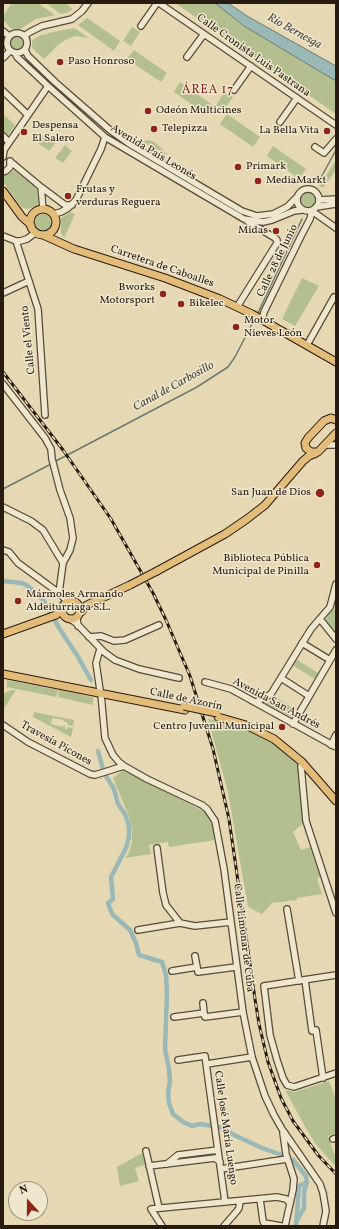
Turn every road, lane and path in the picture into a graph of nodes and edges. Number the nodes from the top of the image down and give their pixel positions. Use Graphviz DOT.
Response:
graph roads {
  1 [pos="88,3"];
  2 [pos="158,3"];
  3 [pos="141,26"];
  4 [pos="3,31"];
  5 [pos="204,34"];
  6 [pos="9,36"];
  7 [pos="24,36"];
  8 [pos="25,50"];
  9 [pos="12,52"];
  10 [pos="187,57"];
  11 [pos="3,58"];
  12 [pos="251,66"];
  13 [pos="48,86"];
  14 [pos="234,90"];
  15 [pos="3,91"];
  16 [pos="297,98"];
  17 [pos="28,115"];
  18 [pos="280,122"];
  19 [pos="336,125"];
  20 [pos="3,136"];
  21 [pos="106,137"];
  22 [pos="336,139"];
  23 [pos="9,142"];
  24 [pos="315,147"];
  25 [pos="3,157"];
  26 [pos="11,162"];
  27 [pos="3,172"];
  28 [pos="41,187"];
  29 [pos="3,191"];
  30 [pos="296,198"];
  31 [pos="336,199"];
  32 [pos="319,200"];
  33 [pos="336,204"];
  34 [pos="72,205"];
  35 [pos="314,209"];
  36 [pos="44,210"];
  37 [pos="302,210"];
  38 [pos="17,211"];
  39 [pos="35,213"];
  40 [pos="54,214"];
  41 [pos="244,219"];
  42 [pos="263,222"];
  43 [pos="31,225"];
  44 [pos="55,228"];
  45 [pos="336,228"];
  46 [pos="264,231"];
  47 [pos="35,233"];
  48 [pos="43,235"];
  49 [pos="3,236"];
  50 [pos="16,241"];
  51 [pos="62,244"];
  52 [pos="29,281"];
  53 [pos="3,293"];
  54 [pos="335,298"];
  55 [pos="237,307"];
  56 [pos="258,318"];
  57 [pos="307,345"];
  58 [pos="336,362"];
  59 [pos="3,384"];
  60 [pos="46,415"];
  61 [pos="334,418"];
  62 [pos="335,434"];
  63 [pos="336,444"];
  64 [pos="325,445"];
  65 [pos="306,448"];
  66 [pos="316,453"];
  67 [pos="304,461"];
  68 [pos="3,507"];
  69 [pos="3,550"];
  70 [pos="63,564"];
  71 [pos="336,584"];
  72 [pos="59,593"];
  73 [pos="77,602"];
  74 [pos="87,605"];
  75 [pos="330,607"];
  76 [pos="336,607"];
  77 [pos="62,611"];
  78 [pos="80,614"];
  79 [pos="320,619"];
  80 [pos="159,625"];
  81 [pos="78,626"];
  82 [pos="3,634"];
  83 [pos="335,635"];
  84 [pos="88,637"];
  85 [pos="302,643"];
  86 [pos="100,649"];
  87 [pos="336,650"];
  88 [pos="330,660"];
  89 [pos="3,670"];
  90 [pos="3,674"];
  91 [pos="179,678"];
  92 [pos="281,678"];
  93 [pos="205,682"];
  94 [pos="101,692"];
  95 [pos="309,696"];
  96 [pos="256,702"];
  97 [pos="217,715"];
  98 [pos="293,724"];
  99 [pos="3,725"];
  100 [pos="336,735"];
  101 [pos="334,746"];
  102 [pos="302,762"];
  103 [pos="124,766"];
  104 [pos="336,795"];
  105 [pos="336,801"];
  106 [pos="157,848"];
  107 [pos="334,902"];
  108 [pos="288,909"];
  109 [pos="336,913"];
  110 [pos="231,922"];
  111 [pos="180,923"];
  112 [pos="138,930"];
  113 [pos="195,956"];
  114 [pos="197,967"];
  115 [pos="236,967"];
  116 [pos="172,971"];
  117 [pos="336,975"];
  118 [pos="302,980"];
  119 [pos="203,1003"];
  120 [pos="243,1012"];
  121 [pos="204,1013"];
  122 [pos="174,1017"];
  123 [pos="252,1057"];
  124 [pos="178,1060"];
  125 [pos="207,1064"];
  126 [pos="336,1073"];
  127 [pos="323,1078"];
  128 [pos="282,1129"];
  129 [pos="218,1150"];
  130 [pos="146,1151"];
  131 [pos="299,1154"];
  132 [pos="287,1157"];
  133 [pos="220,1162"];
  134 [pos="166,1164"];
  135 [pos="149,1166"];
  136 [pos="221,1169"];
  137 [pos="260,1199"];
  138 [pos="240,1201"];
  139 [pos="225,1202"];
  140 [pos="290,1202"];
  141 [pos="159,1208"];
  142 [pos="162,1226"];
  143 [pos="224,1226"];
  144 [pos="281,1226"];
  145 [pos="285,1226"];
  146 [pos="323,1226"];
  1 -- 7 [label="street"];
  2 -- 3 [label="street"];
  2 -- 5 [label="street, Calle Cronista Luis Pastrana"];
  4 -- 6 [label="street"];
  5 -- 10 [label="street"];
  5 -- 12 [label="street, Calle Cronista Luis Pastrana"];
  6 -- 7 [label="street"];
  6 -- 9 [label="street"];
  7 -- 8 [label="street"];
  8 -- 9 [label="street"];
  8 -- 30 [label="street, Avenida País Leonés"];
  9 -- 11 [label="street"];
  9 -- 13 [label="street, Avenida País Leonés"];
  12 -- 14 [label="street"];
  12 -- 16 [label="street, Calle Cronista Luis Pastrana"];
  13 -- 17 [label="street"];
  13 -- 21 [label="street, Avenida País Leonés"];
  15 -- 17 [label="street"];
  16 -- 18 [label="street"];
  16 -- 19 [label="street, Calle Cronista Luis Pastrana"];
  17 -- 23 [label="street"];
  20 -- 23 [label="street"];
  21 -- 34 [label="street"];
  21 -- 41 [label="street, Avenida País Leonés"];
  22 -- 24 [label="street"];
  23 -- 25 [label="street"];
  25 -- 26 [label="street"];
  26 -- 27 [label="street"];
  26 -- 28 [label="street"];
  28 -- 34 [label="street"];
  28 -- 36 [label="street"];
  29 -- 38 [label="main road"];
  30 -- 32 [label="street"];
  30 -- 37 [label="street"];
  31 -- 32 [label="street"];
  32 -- 35 [label="street"];
  33 -- 35 [label="street"];
  34 -- 40 [label="street"];
  35 -- 37 [label="street"];
  35 -- 45 [label="street"];
  35 -- 56 [label="street, Calle 28 de Junio"];
  36 -- 39 [label="main road"];
  36 -- 40 [label="main road"];
  37 -- 42 [label="street, Avenida País Leonés"];
  38 -- 39 [label="main road"];
  38 -- 43 [label="main road"];
  39 -- 43 [label="main road"];
  40 -- 44 [label="main road"];
  41 -- 42 [label="street, Avenida País Leonés"];
  41 -- 46 [label="street"];
  42 -- 46 [label="street"];
  43 -- 47 [label="main road"];
  44 -- 48 [label="main road"];
  44 -- 51 [label="main road"];
  46 -- 55 [label="street"];
  47 -- 48 [label="main road"];
  47 -- 50 [label="street"];
  48 -- 51 [label="main road, Carretera de Caboalles"];
  49 -- 50 [label="street"];
  50 -- 52 [label="street, Calle el Viento"];
  51 -- 55 [label="main road, Carretera de Caboalles"];
  52 -- 53 [label="street"];
  52 -- 60 [label="street, Calle el Viento"];
  54 -- 57 [label="street"];
  55 -- 56 [label="main road, Carretera de Caboalles"];
  56 -- 57 [label="main road, Carretera de Caboalles"];
  57 -- 58 [label="main road, Carretera de Caboalles"];
  59 -- 70 [label="street"];
  61 -- 65 [label="main road"];
  62 -- 63 [label="street"];
  62 -- 64 [label="main road"];
  63 -- 64 [label="street"];
  64 -- 66 [label="main road"];
  65 -- 66 [label="main road"];
  65 -- 67 [label="main road"];
  66 -- 67 [label="main road"];
  67 -- 74 [label="main road, bridge"];
  68 -- 70 [label="street"];
  69 -- 72 [label="street"];
  70 -- 72 [label="street"];
  71 -- 75 [label="street"];
  72 -- 77 [label="street"];
  73 -- 74 [label="main road"];
  73 -- 77 [label="main road"];
  73 -- 78 [label="main road"];
  74 -- 78 [label="main road"];
  75 -- 76 [label="street"];
  75 -- 79 [label="street"];
  77 -- 78 [label="main road"];
  77 -- 81 [label="street"];
  77 -- 82 [label="main road"];
  78 -- 81 [label="street"];
  79 -- 83 [label="street"];
  79 -- 85 [label="street"];
  80 -- 84 [label="street"];
  81 -- 84 [label="street"];
  84 -- 86 [label="street"];
  85 -- 88 [label="street"];
  85 -- 92 [label="street"];
  86 -- 91 [label="street"];
  86 -- 94 [label="street, Calle Limonar de Cuba"];
  87 -- 88 [label="street"];
  88 -- 95 [label="street"];
  89 -- 94 [label="main road, Calle de Azorín"];
  90 -- 94 [label="main road, Calle de Azorín"];
  92 -- 95 [label="street"];
  92 -- 96 [label="street"];
  93 -- 96 [label="street, Avenida San Andrés"];
  94 -- 97 [label="main road, Calle de Azorín, bridge"];
  94 -- 103 [label="street, Calle Limonar de Cuba"];
  95 -- 98 [label="street"];
  96 -- 98 [label="street, Avenida San Andrés"];
  97 -- 102 [label="main road, Calle de Azorín"];
  97 -- 104 [label="main road, Calle de Azorín"];
  98 -- 101 [label="street, Avenida San Andrés"];
  99 -- 103 [label="street, Travesía Picones"];
  100 -- 101 [label="street"];
  102 -- 105 [label="main road, Calle de Azorín"];
  102 -- 107 [label="street"];
  103 -- 110 [label="street, Calle Limonar de Cuba"];
  106 -- 111 [label="street"];
  107 -- 109 [label="street"];
  108 -- 118 [label="street"];
  110 -- 111 [label="street"];
  110 -- 115 [label="street, Calle Limonar de Cuba"];
  111 -- 112 [label="street"];
  113 -- 114 [label="street"];
  114 -- 115 [label="street"];
  114 -- 116 [label="street"];
  115 -- 120 [label="street, Calle Limonar de Cuba"];
  117 -- 118 [label="street"];
  118 -- 127 [label="street"];
  118 -- 127 [label="street"];
  119 -- 121 [label="street"];
  120 -- 121 [label="street"];
  120 -- 123 [label="street, Calle Limonar de Cuba"];
  121 -- 122 [label="street"];
  123 -- 125 [label="street"];
  123 -- 128 [label="street, Calle Limonar de Cuba"];
  124 -- 125 [label="street, Calle José María Luengo"];
  125 -- 129 [label="street, Calle José María Luengo"];
  126 -- 127 [label="street"];
  128 -- 131 [label="street, Calle Limonar de Cuba"];
  128 -- 132 [label="street"];
  129 -- 133 [label="street, Calle José María Luengo"];
  129 -- 134 [label="street"];
  130 -- 135 [label="street"];
  131 -- 132 [label="street"];
  131 -- 146 [label="street, Calle Limonar de Cuba"];
  132 -- 136 [label="street"];
  132 -- 140 [label="street"];
  133 -- 134 [label="street"];
  133 -- 136 [label="street, Calle José María Luengo"];
  134 -- 135 [label="street"];
  135 -- 141 [label="street"];
  136 -- 139 [label="street, Calle José María Luengo"];
  137 -- 138 [label="street"];
  137 -- 140 [label="street"];
  137 -- 144 [label="street"];
  138 -- 139 [label="street"];
  138 -- 143 [label="street"];
  139 -- 141 [label="street"];
  140 -- 145 [label="street"];
  141 -- 142 [label="street"];
}
